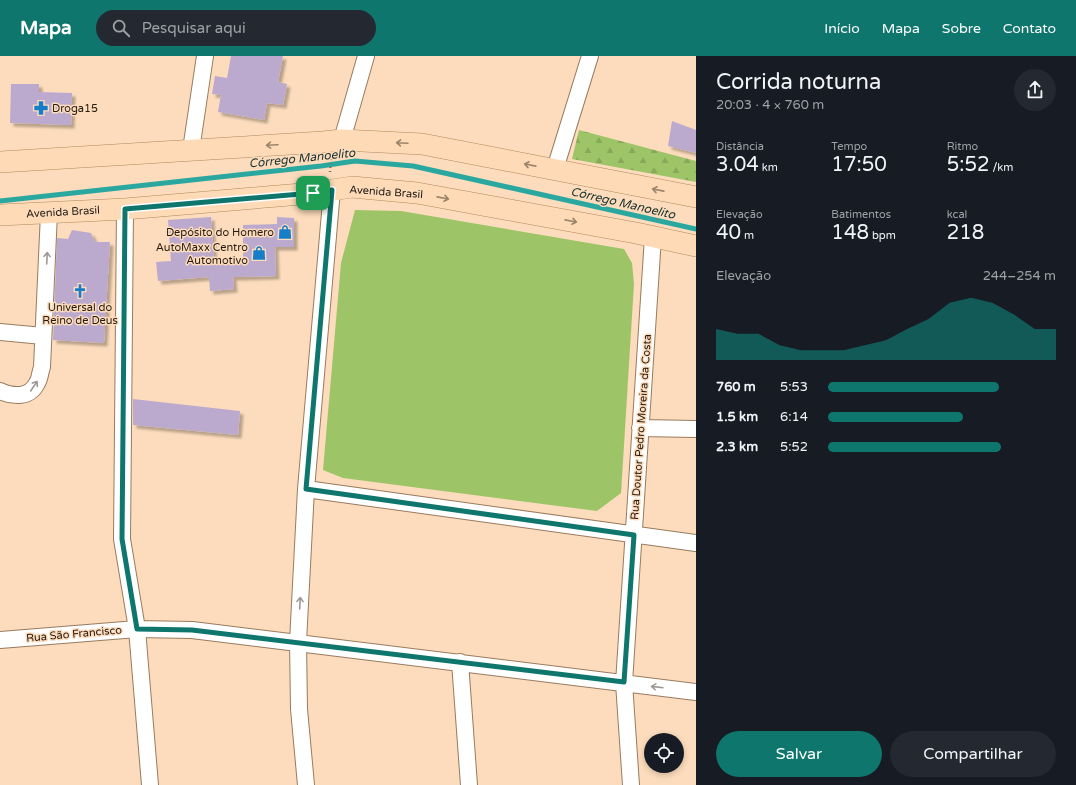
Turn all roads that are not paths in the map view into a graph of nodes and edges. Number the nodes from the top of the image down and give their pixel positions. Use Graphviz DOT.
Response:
graph roads {
  1 [pos="205,56"];
  2 [pos="366,56"];
  3 [pos="590,56"];
  4 [pos="342,140"];
  5 [pos="192,150"];
  6 [pos="0,162"];
  7 [pos="555,169"];
  8 [pos="331,182"];
  9 [pos="696,197"];
  10 [pos="125,209"];
  11 [pos="49,213"];
  12 [pos="0,216"];
  13 [pos="655,230"];
  14 [pos="696,246"];
  15 [pos="0,332"];
  16 [pos="43,336"];
  17 [pos="0,391"];
  18 [pos="640,428"];
  19 [pos="696,428"];
  20 [pos="306,489"];
  21 [pos="634,535"];
  22 [pos="696,543"];
  23 [pos="137,629"];
  24 [pos="0,640"];
  25 [pos="298,642"];
  26 [pos="460,662"];
  27 [pos="624,682"];
  28 [pos="696,692"];
  29 [pos="150,785"];
  30 [pos="306,785"];
  31 [pos="469,785"];
  32 [pos="631,785"];
  1 -- 5 [label="street"];
  2 -- 4 [label="street"];
  3 -- 7 [label="street"];
  4 -- 5 [label="main road, one-way"];
  7 -- 4 [label="main road, one-way"];
  5 -- 6 [label="main road"];
  9 -- 7 [label="main road, one-way"];
  8 -- 10 [label="main road, Avenida Brasil"];
  8 -- 13 [label="main road, Avenida Brasil, one-way"];
  8 -- 20 [label="street"];
  10 -- 11 [label="main road, Avenida Brasil"];
  10 -- 23 [label="street"];
  11 -- 12 [label="main road, Avenida Brasil"];
  16 -- 11 [label="street, one-way"];
  13 -- 14 [label="main road, Avenida Brasil"];
  13 -- 18 [label="street, Rua Doutor Pedro Moreira da Costa"];
  15 -- 16 [label="street"];
  17 -- 16 [label="street, one-way"];
  18 -- 19 [label="street"];
  18 -- 21 [label="street, Rua Doutor Pedro Moreira da Costa"];
  20 -- 21 [label="street"];
  25 -- 20 [label="street, one-way"];
  21 -- 22 [label="street"];
  21 -- 27 [label="street, Rua Doutor Pedro Moreira da Costa"];
  23 -- 24 [label="street, Rua São Francisco"];
  23 -- 25 [label="street, Rua São Francisco"];
  23 -- 29 [label="street"];
  25 -- 26 [label="street, Rua São Francisco"];
  25 -- 30 [label="street"];
  26 -- 27 [label="street, Rua São Francisco"];
  26 -- 31 [label="street"];
  28 -- 27 [label="street, Rua São Francisco, one-way"];
  27 -- 32 [label="street, Rua Doutor Pedro Moreira da Costa"];
}
